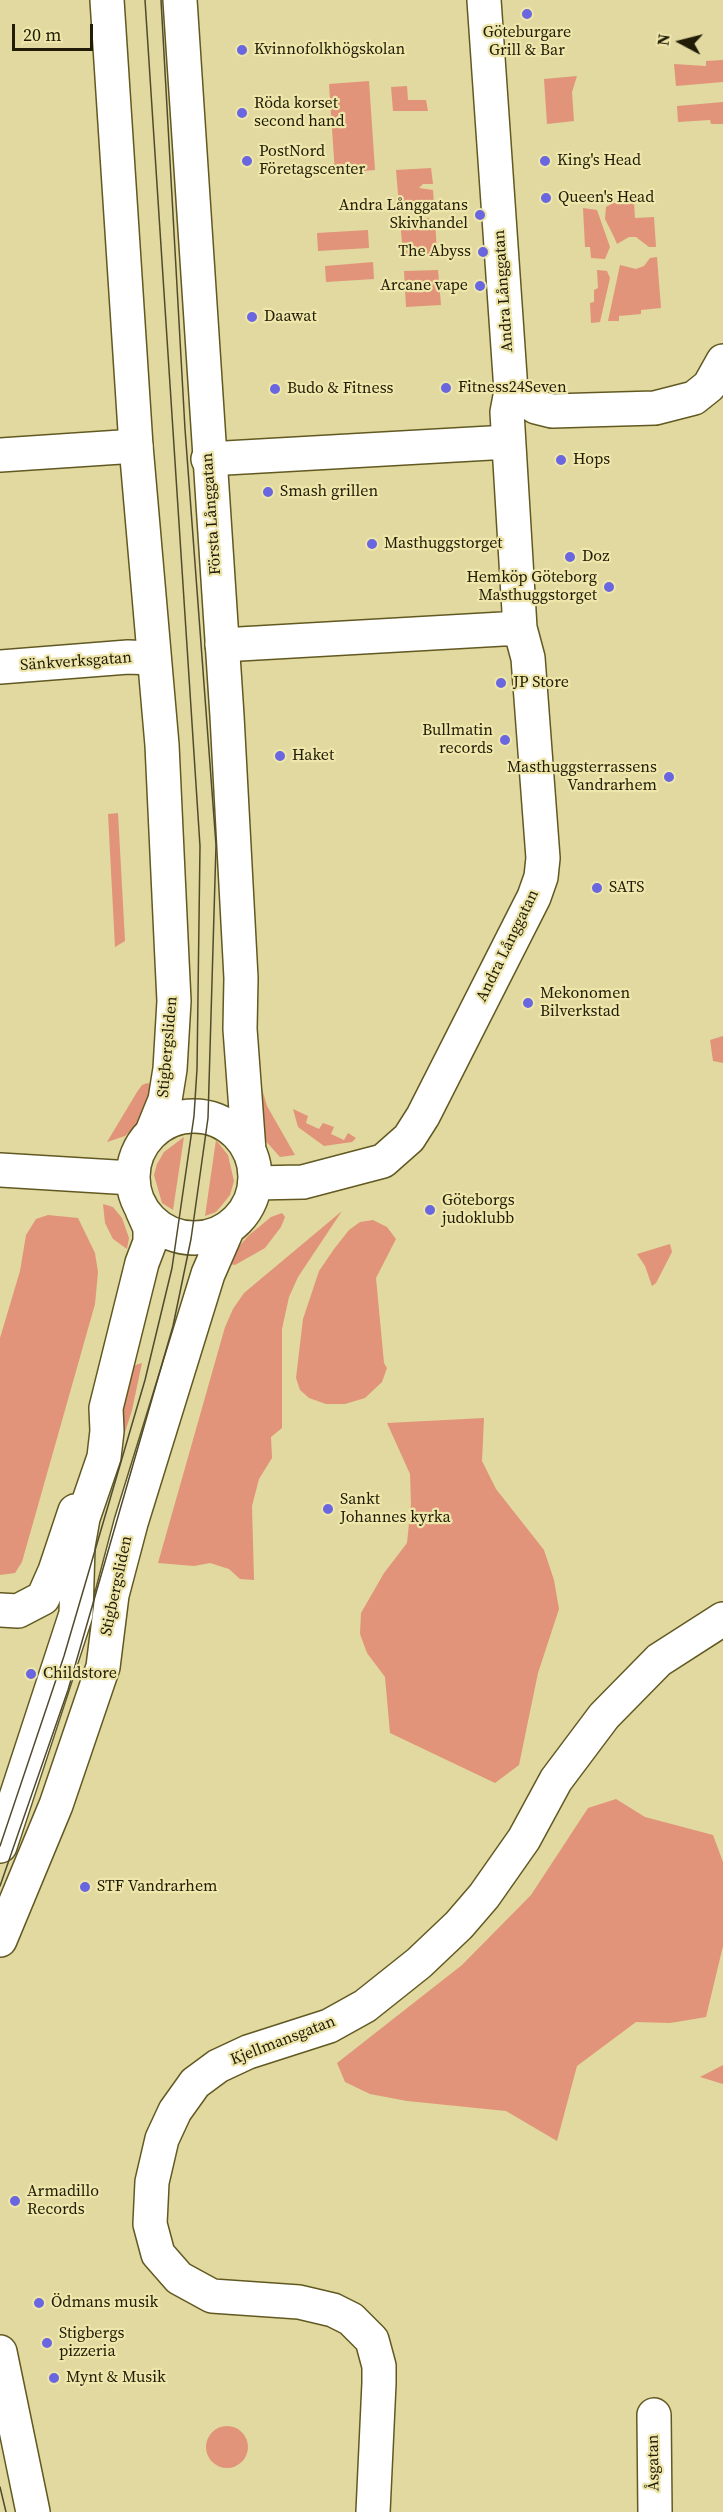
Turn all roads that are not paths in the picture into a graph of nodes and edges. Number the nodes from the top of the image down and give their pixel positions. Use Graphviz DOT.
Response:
graph roads {
  1 [pos="107,0"];
  2 [pos="180,0"];
  3 [pos="484,0"];
  4 [pos="723,361"];
  5 [pos="511,392"];
  6 [pos="508,442"];
  7 [pos="136,446"];
  8 [pos="0,455"];
  9 [pos="208,459"];
  10 [pos="520,628"];
  11 [pos="222,645"];
  12 [pos="153,658"];
  13 [pos="0,667"];
  14 [pos="240,1029"];
  15 [pos="152,1132"];
  16 [pos="249,1151"];
  17 [pos="0,1170"];
  18 [pos="132,1179"];
  19 [pos="255,1183"];
  20 [pos="142,1210"];
  21 [pos="228,1228"];
  22 [pos="106,1408"];
  23 [pos="0,1610"];
  24 [pos="723,1619"];
  25 [pos="0,1846"];
  26 [pos="0,1940"];
  27 [pos="0,2352"];
  28 [pos="654,2415"];
  29 [pos="33,2512"];
  30 [pos="373,2512"];
  31 [pos="655,2512"];
  1 -- 7 [label="street"];
  2 -- 9 [label="street, Första Långgatan"];
  3 -- 5 [label="street, Andra Långgatan"];
  4 -- 5 [label="street"];
  5 -- 6 [label="street, Andra Långgatan"];
  6 -- 9 [label="street"];
  6 -- 10 [label="street, Andra Långgatan"];
  7 -- 8 [label="street"];
  7 -- 12 [label="street"];
  9 -- 11 [label="street, Första Långgatan"];
  10 -- 11 [label="street"];
  10 -- 19 [label="street, Andra Långgatan"];
  11 -- 14 [label="street, Första Långgatan"];
  12 -- 13 [label="street, Sänkverksgatan"];
  12 -- 15 [label="street, Stigbergsliden"];
  14 -- 16 [label="street, Stigbergsliden"];
  15 -- 16 [label="street, Stigbergsliden"];
  15 -- 18 [label="street, Stigbergsliden"];
  16 -- 19 [label="street, Stigbergsliden"];
  17 -- 18 [label="street"];
  18 -- 20 [label="street, Stigbergsliden"];
  19 -- 21 [label="street, Stigbergsliden"];
  20 -- 21 [label="street, Stigbergsliden"];
  20 -- 22 [label="street, Stigbergsliden"];
  21 -- 26 [label="street, Stigbergsliden"];
  22 -- 23 [label="street, Stigbergsliden"];
  22 -- 25 [label="street, Stigbergsliden"];
  24 -- 30 [label="street, Kjellmansgatan"];
  27 -- 29 [label="street"];
  28 -- 31 [label="street, Åsgatan"];
}
